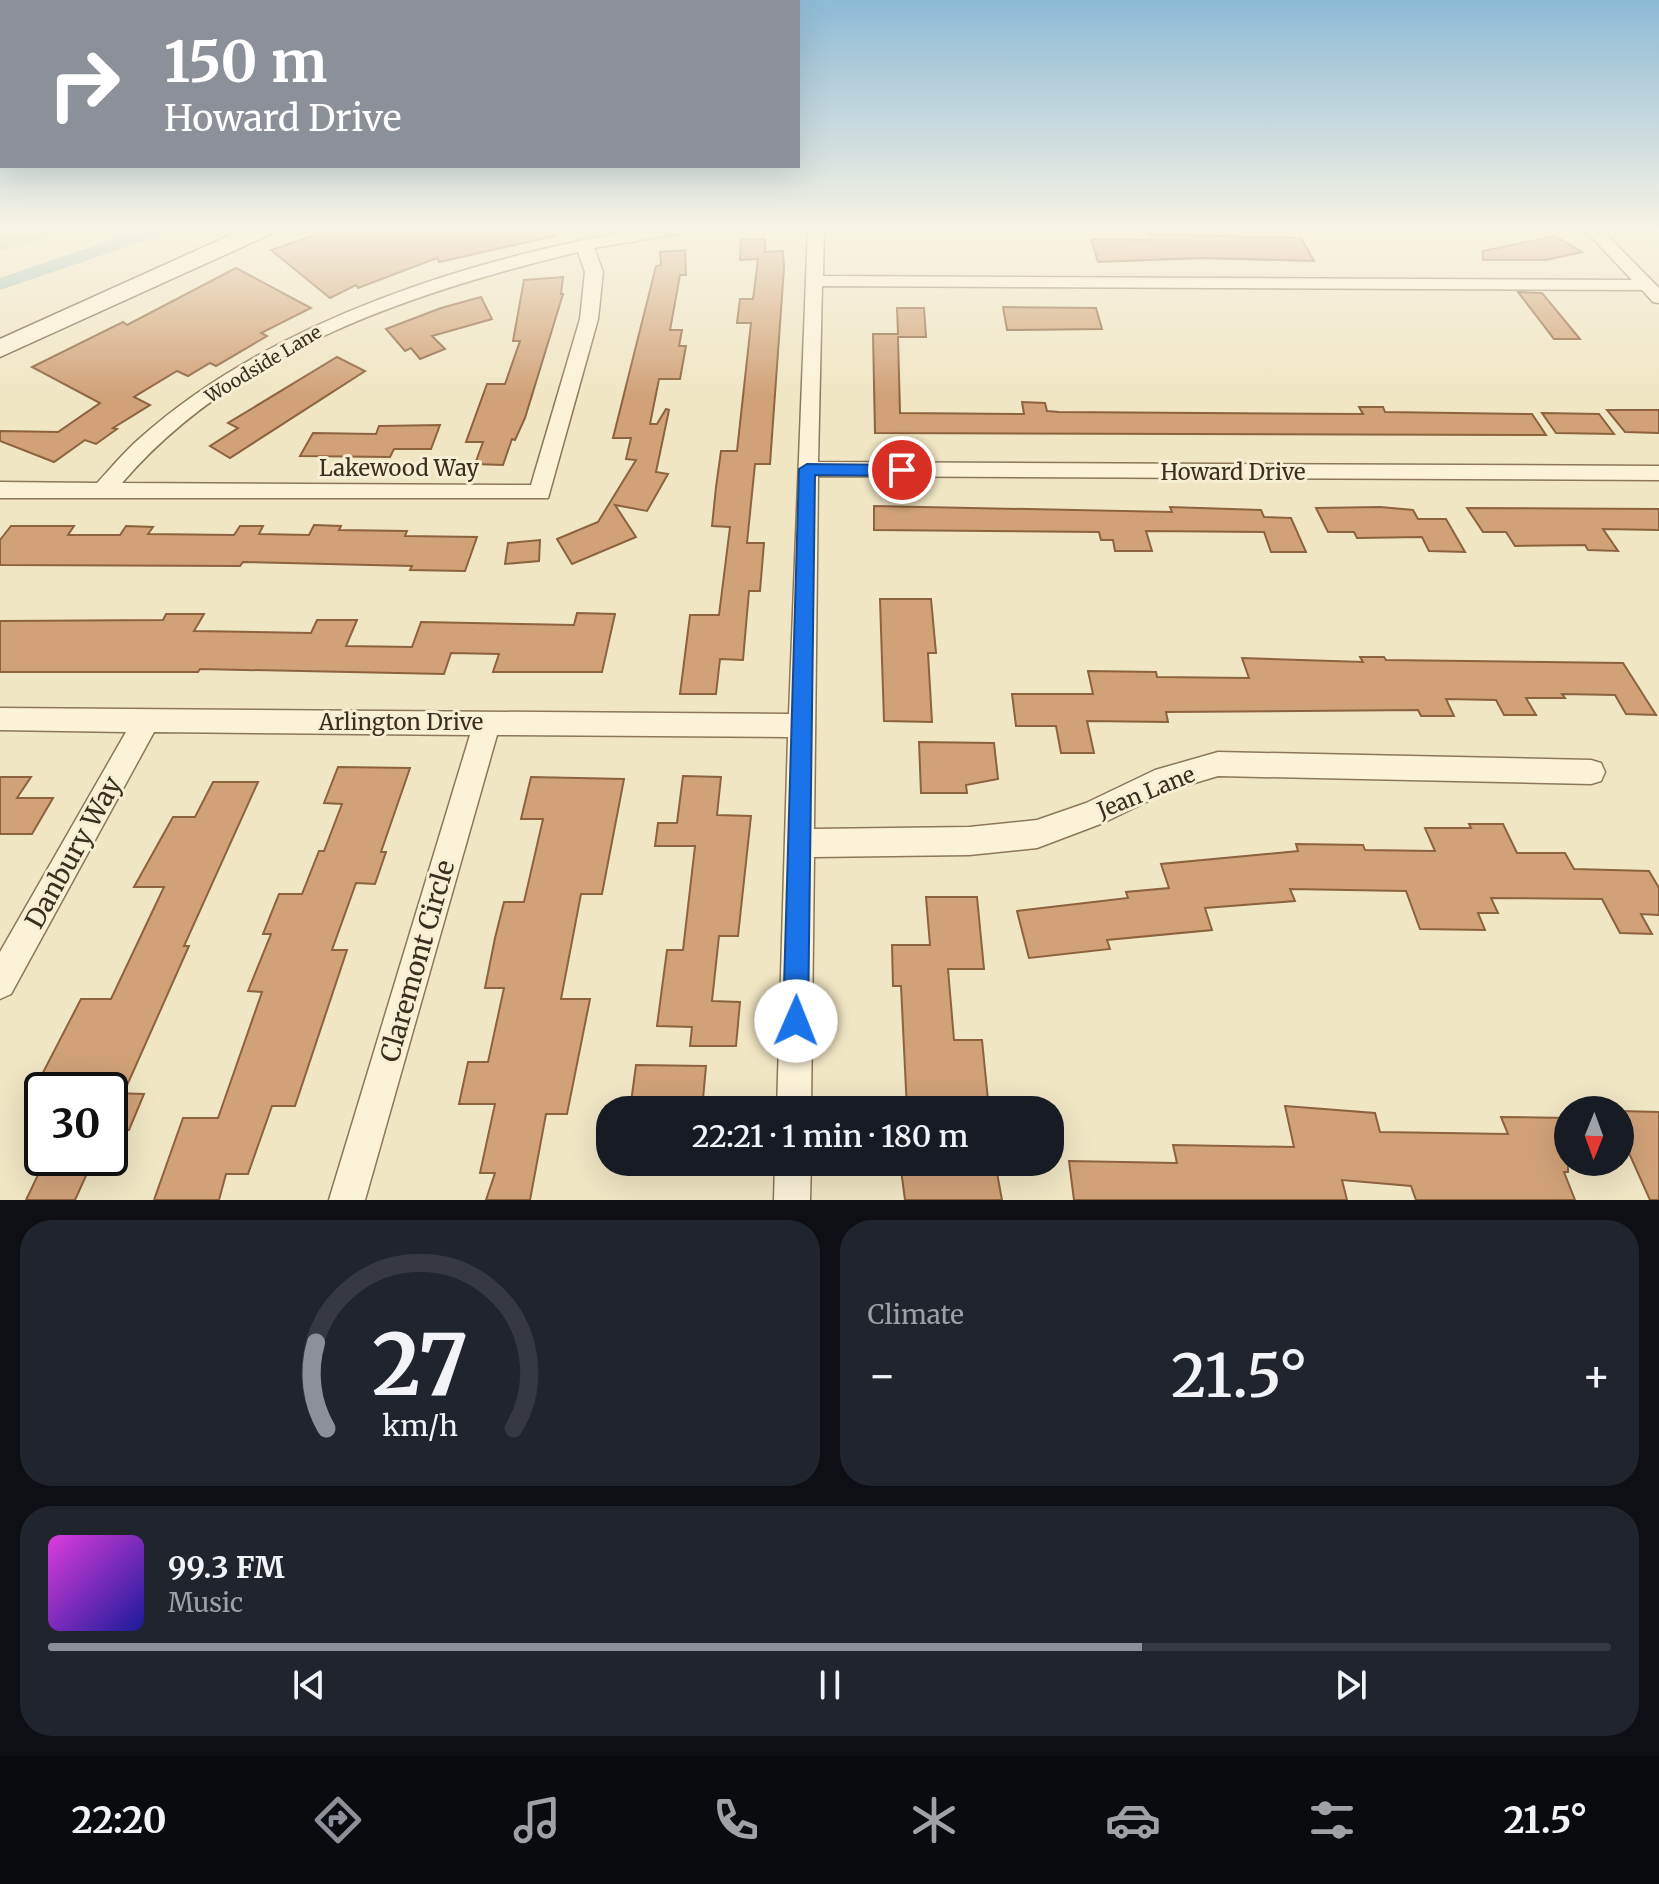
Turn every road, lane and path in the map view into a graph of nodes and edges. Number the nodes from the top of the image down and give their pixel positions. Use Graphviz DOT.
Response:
graph roads {
  1 [pos="142,284"];
  2 [pos="435,284"];
  3 [pos="593,284"];
  4 [pos="814,284"];
  5 [pos="1066,284"];
  6 [pos="1653,291"];
  7 [pos="0,349"];
  8 [pos="807,469"];
  9 [pos="1659,473"];
  10 [pos="0,490"];
  11 [pos="103,490"];
  12 [pos="0,719"];
  13 [pos="146,721"];
  14 [pos="487,723"];
  15 [pos="803,726"];
  16 [pos="1591,772"];
  17 [pos="800,843"];
  18 [pos="0,983"];
  19 [pos="794,1096"];
  20 [pos="793,1176"];
  21 [pos="347,1200"];
  22 [pos="792,1200"];
  1 -- 7 [label="street"];
  2 -- 11 [label="street, Woodside Lane"];
  3 -- 11 [label="street, Lakewood Way"];
  4 -- 8 [label="street"];
  5 -- 6 [label="street"];
  8 -- 9 [label="street, Howard Drive"];
  8 -- 15 [label="street"];
  10 -- 11 [label="street, Lakewood Way"];
  12 -- 13 [label="street, Arlington Drive"];
  13 -- 14 [label="street, Arlington Drive"];
  13 -- 18 [label="street, Danbury Way"];
  14 -- 15 [label="street, Arlington Drive"];
  14 -- 21 [label="street, Claremont Circle"];
  15 -- 17 [label="street"];
  16 -- 17 [label="street, Jean Lane"];
  17 -- 19 [label="street"];
  20 -- 22 [label="street"];
}
